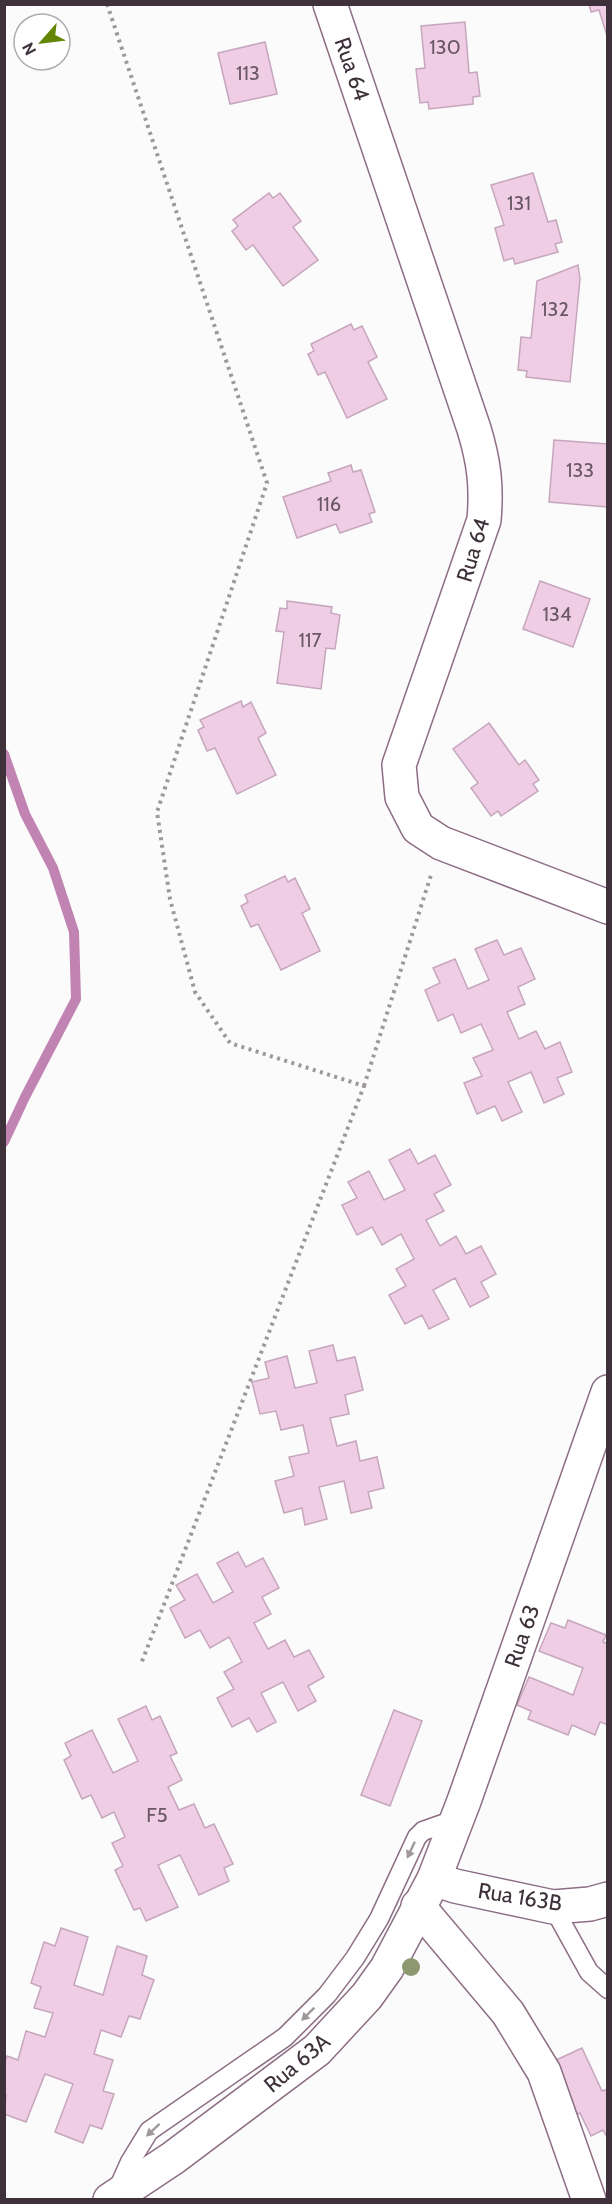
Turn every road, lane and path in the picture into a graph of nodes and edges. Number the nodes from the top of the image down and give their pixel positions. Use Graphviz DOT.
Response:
graph roads {
  1 [pos="107,4"];
  2 [pos="330,4"];
  3 [pos="441,843"];
  4 [pos="608,907"];
  5 [pos="364,1086"];
  6 [pos="608,1392"];
  7 [pos="141,1665"];
  8 [pos="457,1820"];
  9 [pos="426,1893"];
  10 [pos="608,1899"];
  11 [pos="554,1907"];
  12 [pos="608,1989"];
  13 [pos="112,2198"];
  14 [pos="590,2199"];
  1 -- 5 [label="path"];
  2 -- 3 [label="street, Rua 64"];
  3 -- 4 [label="street, Rua 64"];
  3 -- 5 [label="path"];
  5 -- 7 [label="path"];
  6 -- 8 [label="street, Rua 63"];
  8 -- 9 [label="street, Rua 63"];
  8 -- 13 [label="lane, one-way"];
  9 -- 11 [label="street, Rua 163B"];
  9 -- 13 [label="street, Rua 63A"];
  9 -- 14 [label="street"];
  10 -- 11 [label="street, Rua 163B"];
  11 -- 12 [label="lane"];
}
